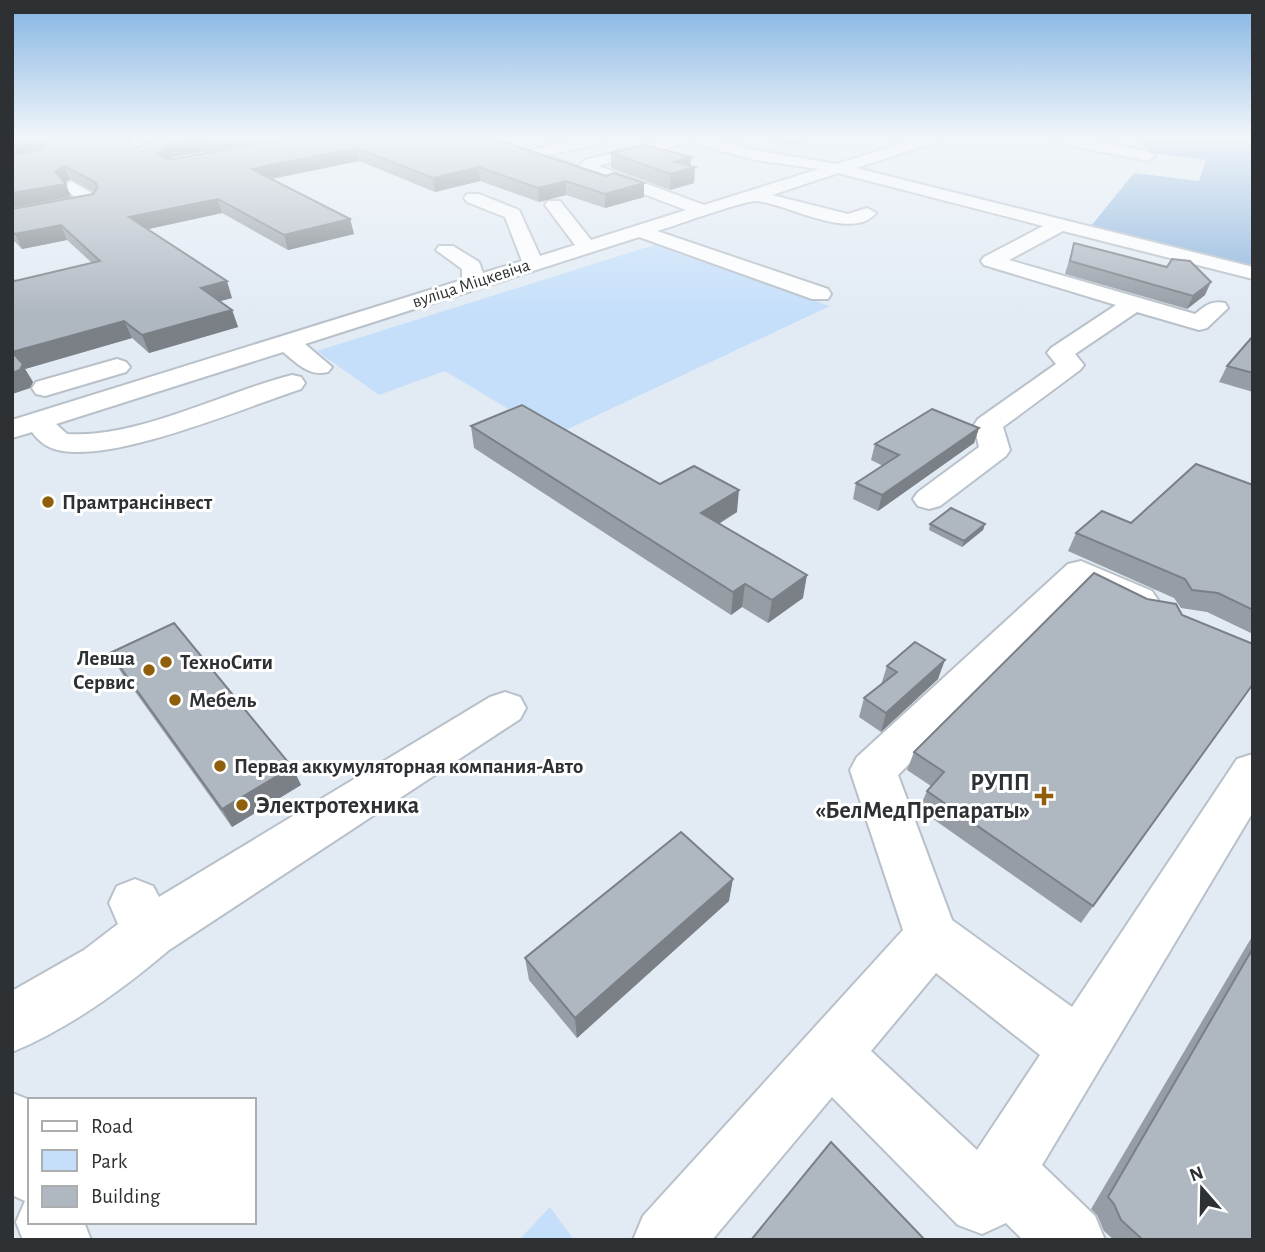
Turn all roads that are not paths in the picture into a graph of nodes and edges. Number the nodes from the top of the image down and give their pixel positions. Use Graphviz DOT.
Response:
graph roads {
  1 [pos="53,197"];
  2 [pos="87,197"];
  3 [pos="668,197"];
  4 [pos="732,197"];
  5 [pos="780,197"];
  6 [pos="949,197"];
  7 [pos="473,198"];
  8 [pos="554,205"];
  9 [pos="12,210"];
  10 [pos="704,211"];
  11 [pos="867,213"];
  12 [pos="12,217"];
  13 [pos="1057,226"];
  14 [pos="640,230"];
  15 [pos="587,248"];
  16 [pos="446,250"];
  17 [pos="533,263"];
  18 [pos="1092,268"];
  19 [pos="1253,273"];
  20 [pos="473,283"];
  21 [pos="1064,283"];
  22 [pos="820,294"];
  23 [pos="1134,304"];
  24 [pos="1217,308"];
  25 [pos="287,343"];
  26 [pos="117,367"];
  27 [pos="319,367"];
  28 [pos="292,383"];
  29 [pos="37,421"];
  30 [pos="929,499"];
  31 [pos="1160,609"];
  32 [pos="505,708"];
  33 [pos="1252,775"];
  34 [pos="932,937"];
  35 [pos="12,1023"];
  36 [pos="1079,1048"];
  37 [pos="831,1054"];
  38 [pos="12,1124"];
  39 [pos="28,1165"];
  40 [pos="1001,1171"];
  41 [pos="667,1240"];
  42 [pos="1071,1240"];
  1 -- 9 [label="street"];
  2 -- 12 [label="street"];
  3 -- 10 [label="street"];
  4 -- 10 [label="street, вуліца Міцкевіча"];
  5 -- 11 [label="street"];
  6 -- 13 [label="street"];
  7 -- 17 [label="street"];
  8 -- 15 [label="street"];
  10 -- 14 [label="street, вуліца Міцкевіча"];
  13 -- 19 [label="street"];
  13 -- 21 [label="street"];
  14 -- 15 [label="street, вуліца Міцкевіча"];
  14 -- 22 [label="street"];
  15 -- 17 [label="street, вуліца Міцкевіча"];
  16 -- 20 [label="street"];
  17 -- 20 [label="street, вуліца Міцкевіча"];
  18 -- 21 [label="street"];
  20 -- 25 [label="street, вуліца Міцкевіча"];
  21 -- 23 [label="street"];
  23 -- 24 [label="street"];
  23 -- 30 [label="street"];
  25 -- 27 [label="street"];
  25 -- 29 [label="street, вуліца Міцкевіча"];
  26 -- 29 [label="street"];
  28 -- 29 [label="street"];
  31 -- 34 [label="street"];
  32 -- 35 [label="street"];
  33 -- 36 [label="street"];
  34 -- 36 [label="street"];
  34 -- 37 [label="street"];
  36 -- 40 [label="street"];
  37 -- 40 [label="street"];
  37 -- 41 [label="street"];
  38 -- 39 [label="street"];
  40 -- 42 [label="street"];
}
